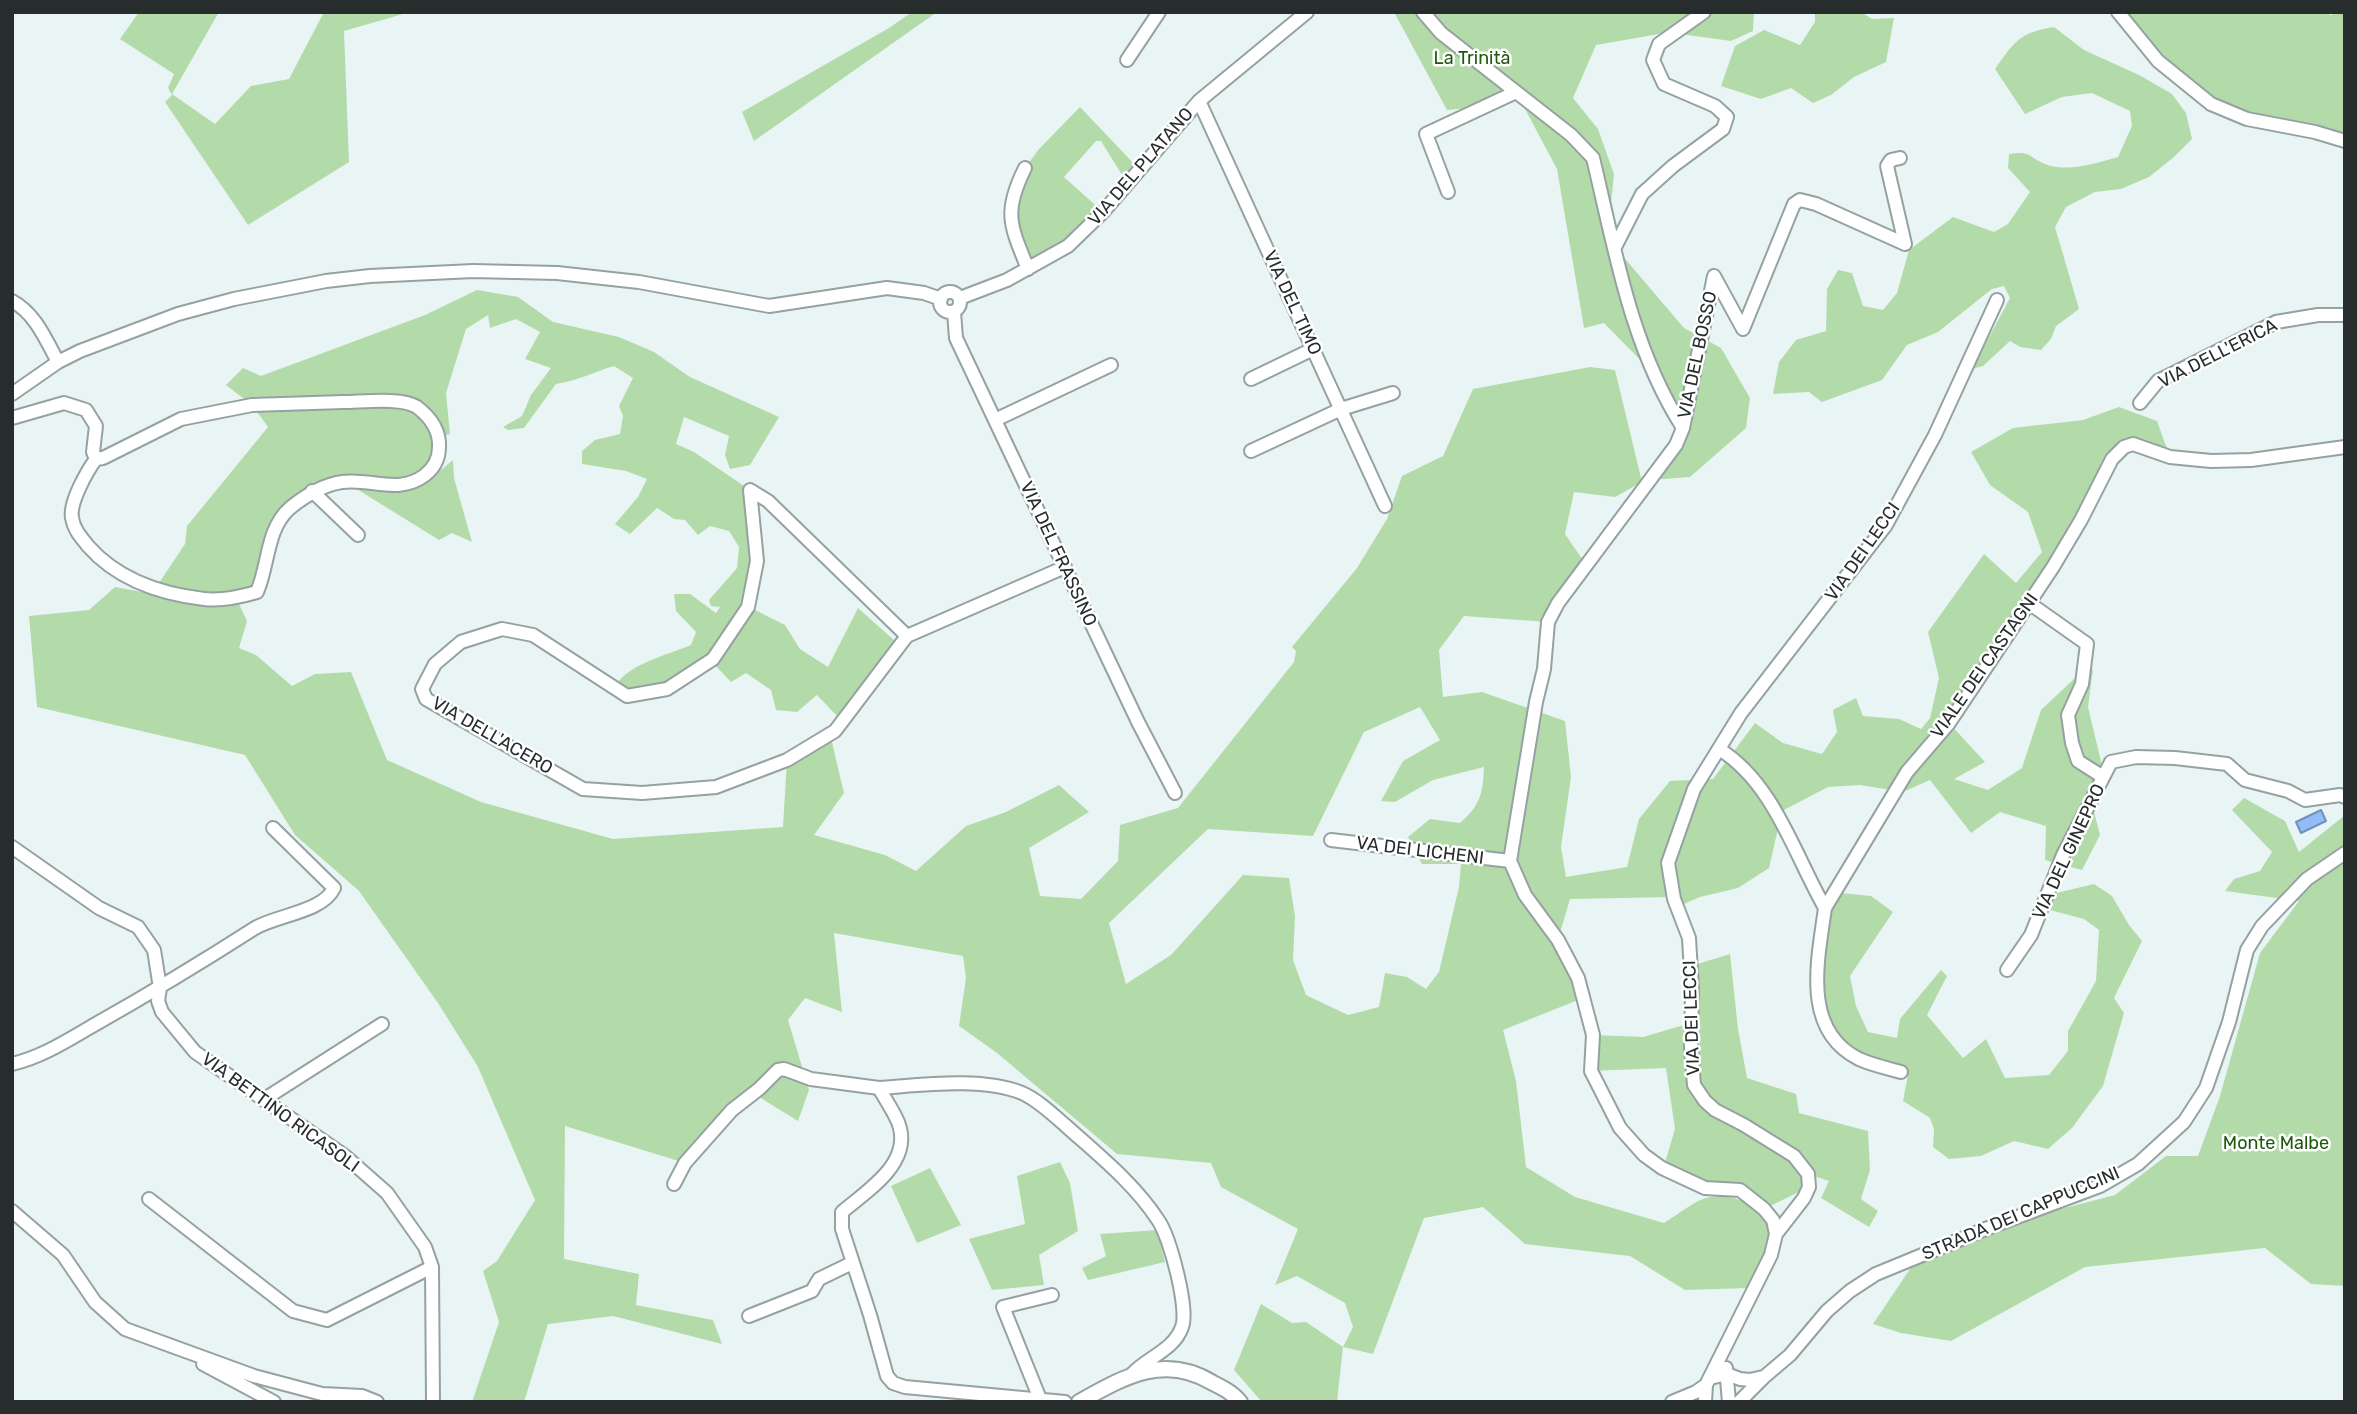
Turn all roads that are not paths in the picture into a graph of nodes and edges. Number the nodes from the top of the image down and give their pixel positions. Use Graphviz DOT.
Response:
graph roads {
  1 [pos="1159,12"];
  2 [pos="1307,12"];
  3 [pos="1423,12"];
  4 [pos="1704,12"];
  5 [pos="2118,12"];
  6 [pos="1127,60"];
  7 [pos="1516,92"];
  8 [pos="1199,101"];
  9 [pos="2345,141"];
  10 [pos="1900,158"];
  11 [pos="1025,168"];
  12 [pos="1448,192"];
  13 [pos="1615,247"];
  14 [pos="1028,269"];
  15 [pos="960,298"];
  16 [pos="940,299"];
  17 [pos="1997,300"];
  18 [pos="12,301"];
  19 [pos="954,312"];
  20 [pos="2345,315"];
  21 [pos="1313,349"];
  22 [pos="58,362"];
  23 [pos="1111,365"];
  24 [pos="1251,379"];
  25 [pos="1393,393"];
  26 [pos="12,394"];
  27 [pos="2140,403"];
  28 [pos="1341,409"];
  29 [pos="12,418"];
  30 [pos="995,420"];
  31 [pos="1682,428"];
  32 [pos="2345,447"];
  33 [pos="1251,451"];
  34 [pos="96,459"];
  35 [pos="312,491"];
  36 [pos="1385,506"];
  37 [pos="358,535"];
  38 [pos="1065,567"];
  39 [pos="2029,603"];
  40 [pos="907,636"];
  41 [pos="1719,749"];
  42 [pos="2103,777"];
  43 [pos="1175,793"];
  44 [pos="2345,797"];
  45 [pos="272,828"];
  46 [pos="1331,840"];
  47 [pos="12,846"];
  48 [pos="2345,853"];
  49 [pos="1510,861"];
  50 [pos="1825,908"];
  51 [pos="2007,970"];
  52 [pos="160,988"];
  53 [pos="382,1024"];
  54 [pos="12,1064"];
  55 [pos="1900,1072"];
  56 [pos="879,1088"];
  57 [pos="263,1100"];
  58 [pos="674,1184"];
  59 [pos="149,1199"];
  60 [pos="12,1211"];
  61 [pos="1776,1234"];
  62 [pos="852,1263"];
  63 [pos="432,1267"];
  64 [pos="1052,1295"];
  65 [pos="749,1316"];
  66 [pos="169,1345"];
  67 [pos="1727,1347"];
  68 [pos="1132,1374"];
  69 [pos="1727,1374"];
  70 [pos="1764,1377"];
  71 [pos="1708,1382"];
  72 [pos="1040,1399"];
  73 [pos="274,1402"];
  74 [pos="377,1402"];
  75 [pos="433,1402"];
  76 [pos="1065,1402"];
  77 [pos="1079,1402"];
  78 [pos="1240,1402"];
  79 [pos="1672,1402"];
  80 [pos="1705,1402"];
  81 [pos="1729,1402"];
  82 [pos="1739,1402"];
  1 -- 6 [label="street"];
  2 -- 8 [label="street, VIA DEL PLATANO"];
  3 -- 7 [label="street"];
  4 -- 13 [label="street"];
  5 -- 9 [label="street"];
  7 -- 12 [label="street"];
  7 -- 13 [label="street"];
  8 -- 14 [label="street, VIA DEL PLATANO"];
  8 -- 21 [label="street, VIA DEL TIMO"];
  10 -- 31 [label="street, VIA DEL BOSSO"];
  11 -- 14 [label="street"];
  13 -- 31 [label="street"];
  14 -- 15 [label="street, VIA DEL PLATANO"];
  15 -- 16 [label="street"];
  15 -- 19 [label="street"];
  16 -- 19 [label="street"];
  16 -- 22 [label="street"];
  17 -- 41 [label="street, VIA DEI LECCI"];
  18 -- 22 [label="street"];
  19 -- 30 [label="street, VIA DEL FRASSINO"];
  20 -- 27 [label="street, VIA DELL'ERICA"];
  21 -- 24 [label="street"];
  21 -- 28 [label="street, VIA DEL TIMO"];
  22 -- 26 [label="street"];
  23 -- 30 [label="street"];
  25 -- 28 [label="street"];
  28 -- 33 [label="street"];
  28 -- 36 [label="street, VIA DEL TIMO"];
  29 -- 34 [label="street"];
  30 -- 38 [label="street, VIA DEL FRASSINO"];
  31 -- 49 [label="street"];
  32 -- 39 [label="street, VIALE DEI CASTAGNI"];
  34 -- 35 [label="street"];
  34 -- 35 [label="street"];
  35 -- 37 [label="street"];
  38 -- 40 [label="street, VIA DELL'ACERO"];
  38 -- 43 [label="street, VIA DEL FRASSINO"];
  39 -- 42 [label="street"];
  39 -- 50 [label="street, VIALE DEI CASTAGNI"];
  40 -- 40 [label="street, VIA DELL'ACERO"];
  41 -- 50 [label="street"];
  41 -- 61 [label="street, VIA DEI LECCI"];
  42 -- 44 [label="street, VIA DEL GINEPRO"];
  42 -- 51 [label="street, VIA DEL GINEPRO"];
  45 -- 52 [label="street"];
  46 -- 49 [label="street, VA DEI LICHENI"];
  47 -- 52 [label="street, VIA BETTINO RICASOLI"];
  48 -- 70 [label="street, STRADA DEI CAPPUCCINI"];
  49 -- 61 [label="street"];
  50 -- 55 [label="street"];
  52 -- 54 [label="street"];
  52 -- 57 [label="street, VIA BETTINO RICASOLI"];
  53 -- 57 [label="street"];
  56 -- 58 [label="street"];
  56 -- 62 [label="street"];
  56 -- 68 [label="street"];
  57 -- 63 [label="street, VIA BETTINO RICASOLI"];
  59 -- 63 [label="street"];
  60 -- 66 [label="street"];
  61 -- 67 [label="street, VIA DEI LECCI"];
  62 -- 65 [label="street"];
  62 -- 72 [label="street"];
  63 -- 75 [label="street, VIA BETTINO RICASOLI"];
  64 -- 72 [label="street"];
  66 -- 73 [label="street"];
  66 -- 74 [label="street"];
  67 -- 69 [label="street"];
  67 -- 71 [label="street, VIA DEI LECCI"];
  68 -- 77 [label="main road"];
  68 -- 78 [label="main road"];
  69 -- 70 [label="street"];
  69 -- 71 [label="street"];
  69 -- 81 [label="street"];
  70 -- 82 [label="street, STRADA DEI CAPPUCCINI"];
  71 -- 79 [label="street"];
  71 -- 80 [label="street"];
  72 -- 76 [label="street"];
}
